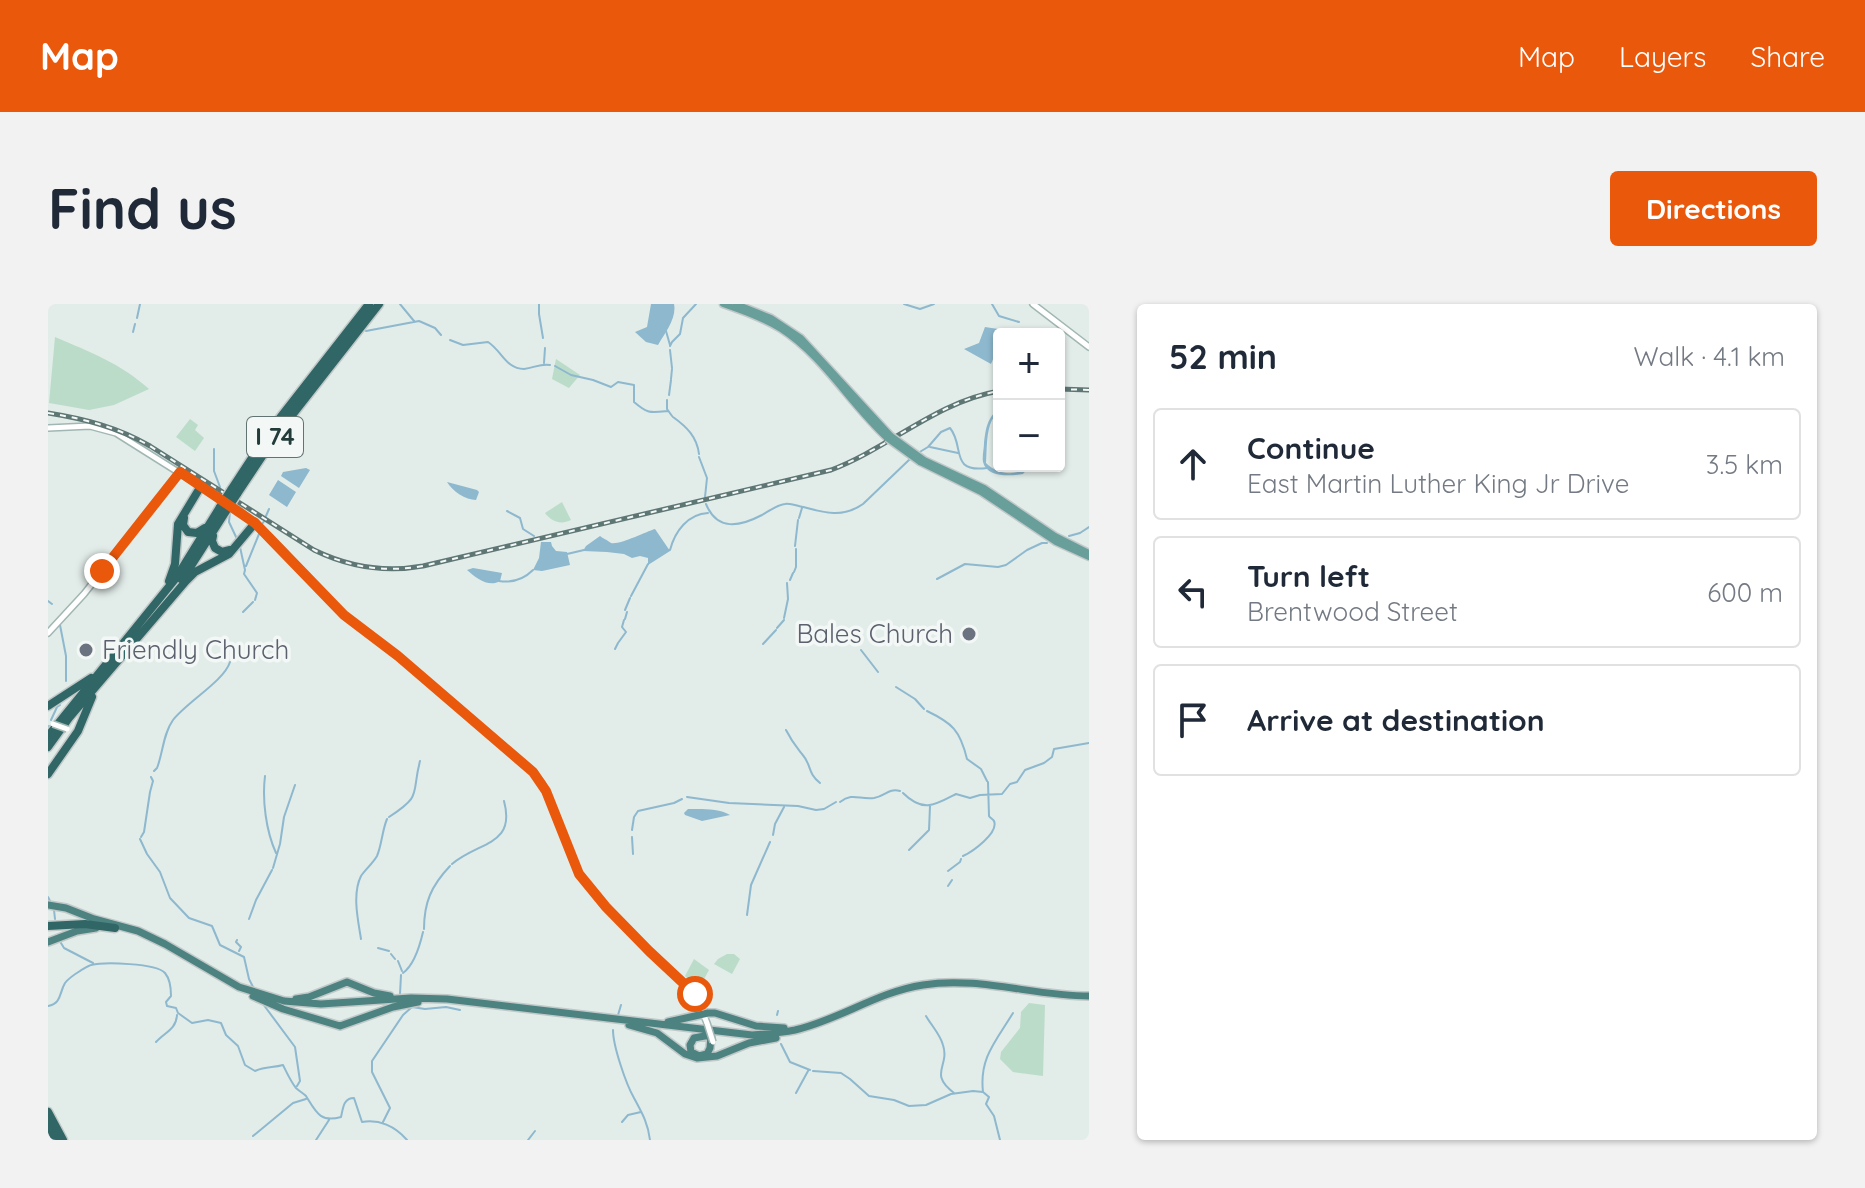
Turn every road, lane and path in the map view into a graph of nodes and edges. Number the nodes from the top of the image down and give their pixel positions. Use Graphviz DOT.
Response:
graph roads {
  1 [pos="369,304"];
  2 [pos="379,304"];
  3 [pos="723,304"];
  4 [pos="736,304"];
  5 [pos="1033,304"];
  6 [pos="1089,347"];
  7 [pos="48,429"];
  8 [pos="889,437"];
  9 [pos="180,472"];
  10 [pos="202,486"];
  11 [pos="234,492"];
  12 [pos="254,522"];
  13 [pos="214,524"];
  14 [pos="1089,555"];
  15 [pos="164,601"];
  16 [pos="48,633"];
  17 [pos="114,655"];
  18 [pos="113,666"];
  19 [pos="48,706"];
  20 [pos="50,724"];
  21 [pos="78,731"];
  22 [pos="51,737"];
  23 [pos="48,748"];
  24 [pos="48,774"];
  25 [pos="48,905"];
  26 [pos="48,924"];
  27 [pos="114,926"];
  28 [pos="48,942"];
  29 [pos="253,996"];
  30 [pos="271,998"];
  31 [pos="1089,998"];
  32 [pos="424,1000"];
  33 [pos="704,1014"];
  34 [pos="822,1020"];
  35 [pos="637,1022"];
  36 [pos="622,1024"];
  37 [pos="340,1026"];
  38 [pos="346,1033"];
  39 [pos="786,1035"];
  40 [pos="712,1038"];
  41 [pos="717,1056"];
  42 [pos="48,1112"];
  43 [pos="48,1124"];
  44 [pos="56,1140"];
  45 [pos="63,1140"];
  1 -- 11 [label="highway, I 74"];
  2 -- 11 [label="highway, I 74"];
  3 -- 8 [label="main road"];
  4 -- 8 [label="main road"];
  5 -- 6 [label="main road"];
  7 -- 9 [label="main road"];
  8 -- 14 [label="main road, bridge"];
  9 -- 10 [label="main road"];
  9 -- 16 [label="main road"];
  10 -- 12 [label="main road"];
  10 -- 13 [label="highway"];
  10 -- 15 [label="highway"];
  11 -- 13 [label="highway, I 74, bridge"];
  12 -- 13 [label="highway"];
  12 -- 15 [label="highway"];
  12 -- 33 [label="main road"];
  13 -- 15 [label="highway, I 74"];
  15 -- 17 [label="highway, I 74"];
  15 -- 18 [label="highway, I 74"];
  17 -- 19 [label="highway"];
  17 -- 22 [label="highway, I 74"];
  18 -- 21 [label="highway"];
  18 -- 22 [label="highway, I 74"];
  20 -- 21 [label="main road, bridge"];
  21 -- 24 [label="highway"];
  22 -- 23 [label="highway, I 74"];
  25 -- 27 [label="highway"];
  26 -- 27 [label="highway"];
  27 -- 28 [label="highway"];
  27 -- 29 [label="highway"];
  27 -- 30 [label="highway"];
  29 -- 32 [label="highway"];
  29 -- 37 [label="highway"];
  30 -- 32 [label="highway"];
  30 -- 32 [label="highway"];
  31 -- 34 [label="highway"];
  31 -- 39 [label="highway"];
  32 -- 35 [label="highway"];
  32 -- 36 [label="highway"];
  32 -- 37 [label="highway"];
  33 -- 34 [label="highway"];
  33 -- 35 [label="highway"];
  33 -- 40 [label="main road, bridge"];
  34 -- 35 [label="highway"];
  36 -- 40 [label="highway"];
  36 -- 41 [label="highway"];
  37 -- 38 [label="highway"];
  39 -- 40 [label="highway"];
  39 -- 41 [label="highway"];
  40 -- 41 [label="main road"];
  42 -- 45 [label="highway"];
  43 -- 44 [label="highway"];
}
